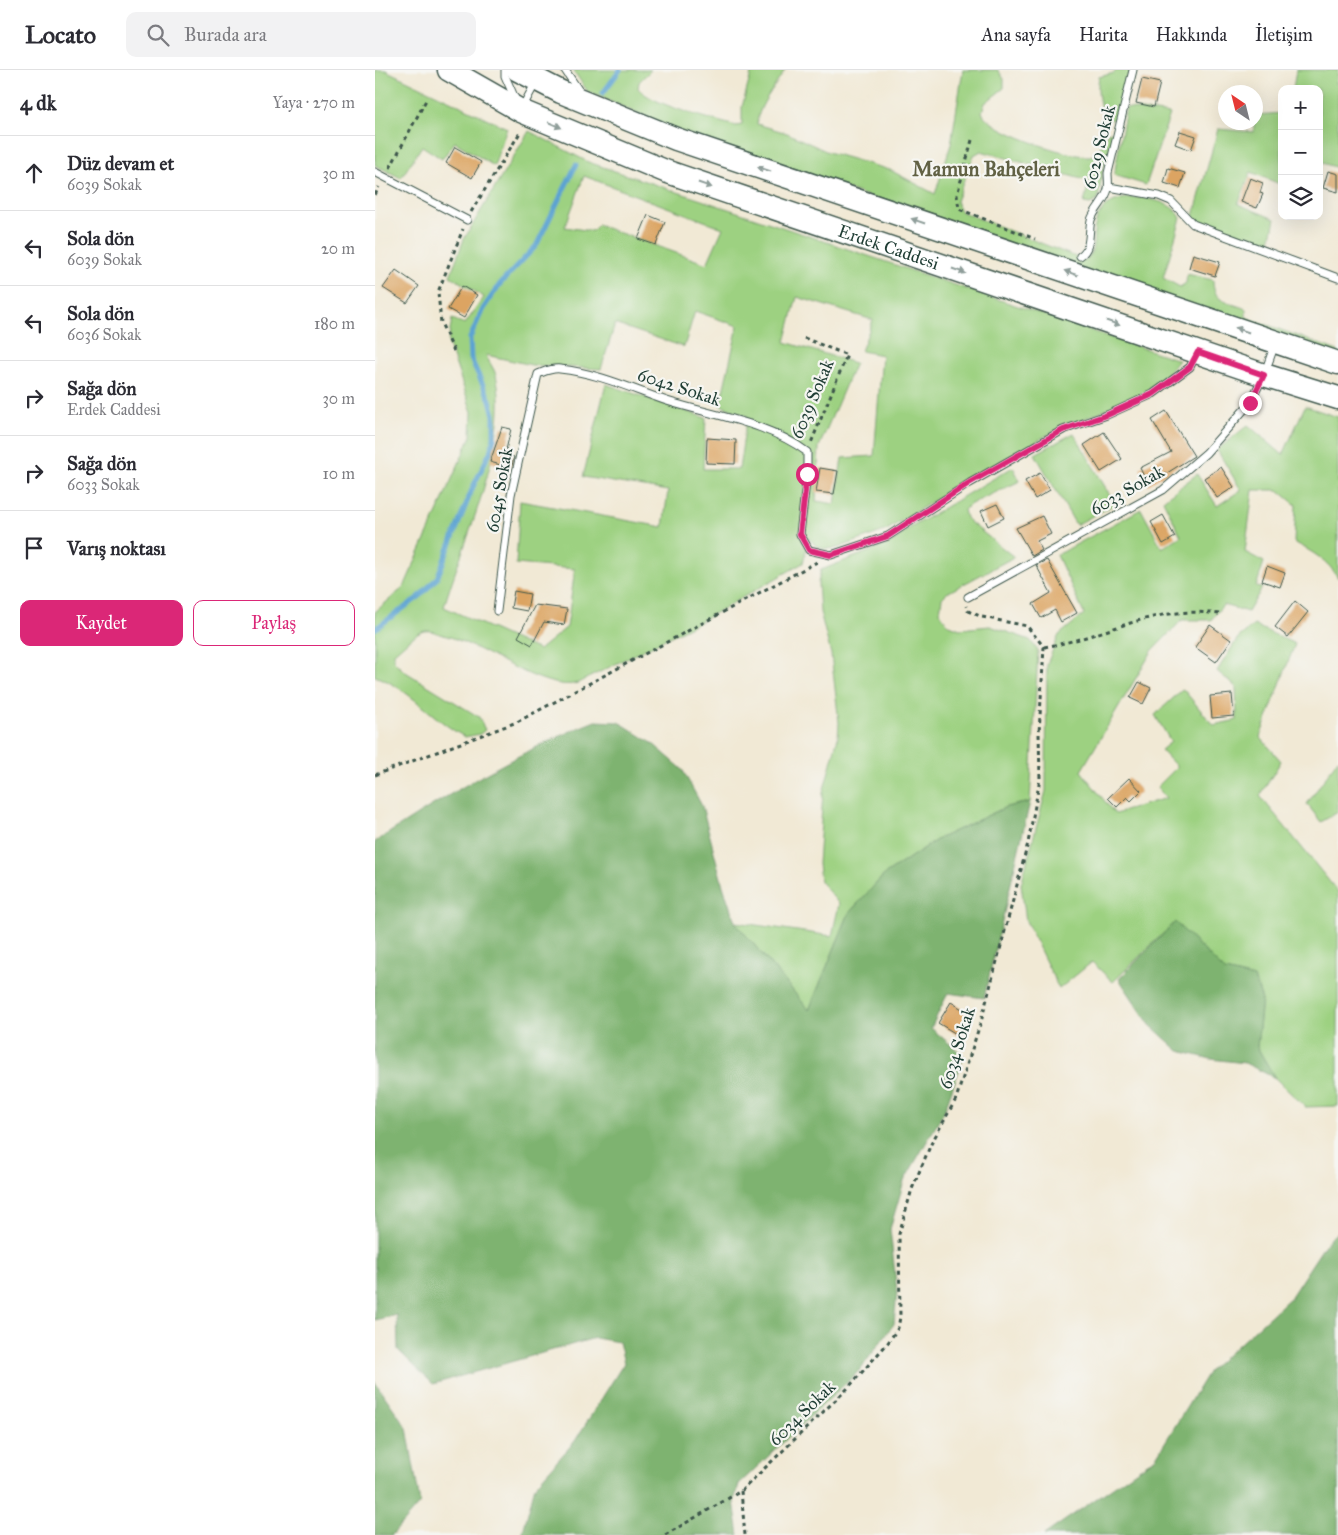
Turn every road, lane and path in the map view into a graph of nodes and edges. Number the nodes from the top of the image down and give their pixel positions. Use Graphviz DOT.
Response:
graph roads {
  1 [pos="449,70"];
  2 [pos="505,70"];
  3 [pos="565,70"];
  4 [pos="1133,70"];
  5 [pos="532,73"];
  6 [pos="426,100"];
  7 [pos="588,104"];
  8 [pos="521,110"];
  9 [pos="972,140"];
  10 [pos="375,172"];
  11 [pos="385,177"];
  12 [pos="1109,186"];
  13 [pos="375,195"];
  14 [pos="467,220"];
  15 [pos="1043,242"];
  16 [pos="1080,256"];
  17 [pos="1338,278"];
  18 [pos="804,338"];
  19 [pos="1275,342"];
  20 [pos="1198,352"];
  21 [pos="1338,363"];
  22 [pos="538,374"];
  23 [pos="1264,375"];
  24 [pos="1338,398"];
  25 [pos="807,452"];
  26 [pos="831,555"];
  27 [pos="968,596"];
  28 [pos="497,611"];
  29 [pos="1219,614"];
  30 [pos="1044,646"];
  31 [pos="375,775"];
  32 [pos="741,1491"];
  33 [pos="665,1535"];
  34 [pos="745,1535"];
  1 -- 8 [label="main road, Erdek Caddesi"];
  2 -- 8 [label="lane"];
  3 -- 7 [label="lane"];
  4 -- 12 [label="lane, 6029 Sokak"];
  5 -- 7 [label="main road, Erdek Caddesi"];
  5 -- 8 [label="lane"];
  6 -- 11 [label="path"];
  19 -- 7 [label="main road, Erdek Caddesi, one-way"];
  8 -- 20 [label="main road, Erdek Caddesi, one-way"];
  9 -- 15 [label="path"];
  10 -- 11 [label="lane"];
  11 -- 13 [label="path"];
  11 -- 14 [label="lane"];
  12 -- 16 [label="lane, 6029 Sokak"];
  12 -- 17 [label="lane"];
  18 -- 25 [label="path, 6039 Sokak"];
  19 -- 21 [label="main road, Erdek Caddesi"];
  19 -- 23 [label="lane, 6033 Sokak"];
  20 -- 23 [label="main road, Erdek Caddesi"];
  20 -- 26 [label="lane"];
  22 -- 25 [label="lane, 6042 Sokak"];
  22 -- 28 [label="lane, 6045 Sokak"];
  23 -- 24 [label="main road, Erdek Caddesi"];
  23 -- 27 [label="lane, 6033 Sokak"];
  25 -- 26 [label="lane, 6039 Sokak"];
  26 -- 31 [label="path"];
  27 -- 30 [label="path"];
  29 -- 30 [label="path"];
  30 -- 32 [label="path, 6034 Sokak"];
  32 -- 33 [label="path, 6034 Sokak"];
  32 -- 34 [label="path"];
}
